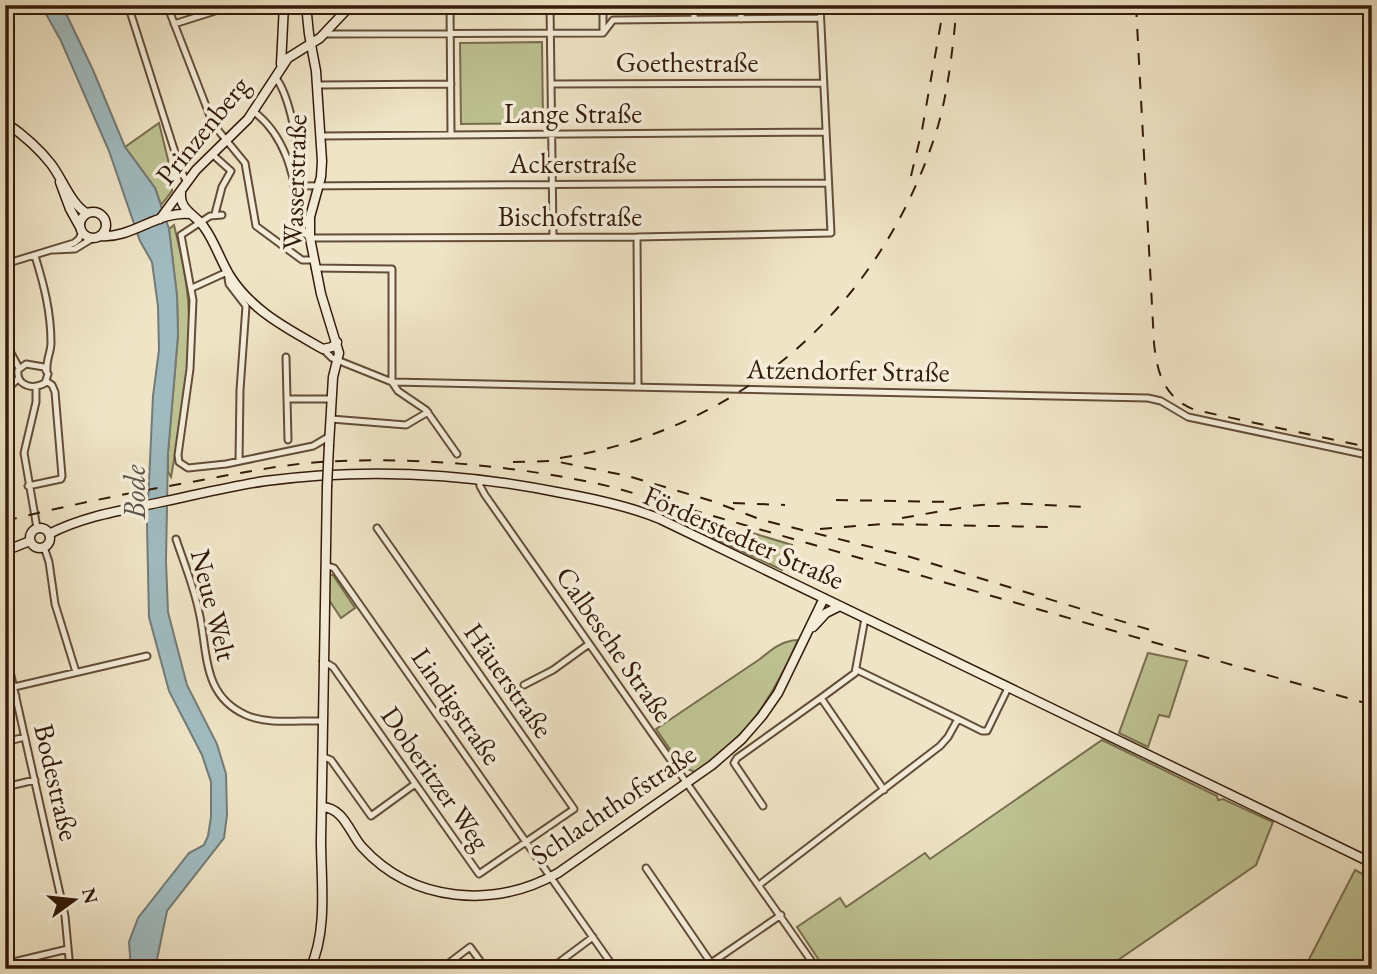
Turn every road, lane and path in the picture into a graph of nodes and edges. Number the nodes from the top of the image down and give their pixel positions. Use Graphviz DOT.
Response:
graph roads {
  1 [pos="128,5"];
  2 [pos="167,5"];
  3 [pos="234,5"];
  4 [pos="284,5"];
  5 [pos="306,5"];
  6 [pos="351,5"];
  7 [pos="450,5"];
  8 [pos="550,5"];
  9 [pos="603,5"];
  10 [pos="694,5"];
  11 [pos="741,5"];
  12 [pos="820,5"];
  13 [pos="820,18"];
  14 [pos="694,19"];
  15 [pos="741,19"];
  16 [pos="174,24"];
  17 [pos="451,33"];
  18 [pos="551,33"];
  19 [pos="603,33"];
  20 [pos="325,34"];
  21 [pos="311,45"];
  22 [pos="281,67"];
  23 [pos="275,76"];
  24 [pos="551,83"];
  25 [pos="824,83"];
  26 [pos="451,84"];
  27 [pos="318,85"];
  28 [pos="253,111"];
  29 [pos="5,122"];
  30 [pos="826,132"];
  31 [pos="451,134"];
  32 [pos="552,134"];
  33 [pos="321,136"];
  34 [pos="227,140"];
  35 [pos="212,154"];
  36 [pos="289,159"];
  37 [pos="55,169"];
  38 [pos="187,182"];
  39 [pos="552,183"];
  40 [pos="828,183"];
  41 [pos="318,185"];
  42 [pos="295,186"];
  43 [pos="181,193"];
  44 [pos="169,212"];
  45 [pos="87,213"];
  46 [pos="191,214"];
  47 [pos="201,223"];
  48 [pos="107,225"];
  49 [pos="81,229"];
  50 [pos="127,232"];
  51 [pos="553,236"];
  52 [pos="97,237"];
  53 [pos="637,237"];
  54 [pos="310,238"];
  55 [pos="54,250"];
  56 [pos="35,256"];
  57 [pos="5,264"];
  58 [pos="314,264"];
  59 [pos="228,272"];
  60 [pos="192,288"];
  61 [pos="5,342"];
  62 [pos="337,342"];
  63 [pos="323,349"];
  64 [pos="286,356"];
  65 [pos="337,359"];
  66 [pos="19,368"];
  67 [pos="47,370"];
  68 [pos="18,379"];
  69 [pos="46,381"];
  70 [pos="393,382"];
  71 [pos="36,386"];
  72 [pos="638,387"];
  73 [pos="5,391"];
  74 [pos="288,399"];
  75 [pos="332,399"];
  76 [pos="428,412"];
  77 [pos="331,419"];
  78 [pos="330,436"];
  79 [pos="288,440"];
  80 [pos="457,454"];
  81 [pos="1372,456"];
  82 [pos="239,461"];
  83 [pos="479,480"];
  84 [pos="28,486"];
  85 [pos="37,528"];
  86 [pos="377,528"];
  87 [pos="49,534"];
  88 [pos="176,539"];
  89 [pos="30,541"];
  90 [pos="44,547"];
  91 [pos="5,551"];
  92 [pos="325,565"];
  93 [pos="824,598"];
  94 [pos="840,606"];
  95 [pos="865,618"];
  96 [pos="809,629"];
  97 [pos="589,644"];
  98 [pos="6,654"];
  99 [pos="147,656"];
  100 [pos="323,661"];
  101 [pos="857,670"];
  102 [pos="76,672"];
  103 [pos="524,685"];
  104 [pos="14,687"];
  105 [pos="1008,688"];
  106 [pos="16,696"];
  107 [pos="821,698"];
  108 [pos="5,699"];
  109 [pos="958,719"];
  110 [pos="322,721"];
  111 [pos="25,737"];
  112 [pos="5,742"];
  113 [pos="322,756"];
  114 [pos="35,780"];
  115 [pos="687,782"];
  116 [pos="415,784"];
  117 [pos="5,788"];
  118 [pos="884,789"];
  119 [pos="763,806"];
  120 [pos="322,807"];
  121 [pos="527,843"];
  122 [pos="1372,863"];
  123 [pos="646,868"];
  124 [pos="551,877"];
  125 [pos="759,885"];
  126 [pos="781,915"];
  127 [pos="593,937"];
  128 [pos="68,949"];
  129 [pos="711,963"];
  130 [pos="5,964"];
  131 [pos="70,969"];
  132 [pos="310,969"];
  133 [pos="441,969"];
  134 [pos="486,969"];
  135 [pos="550,969"];
  136 [pos="615,969"];
  137 [pos="703,969"];
  138 [pos="716,969"];
  139 [pos="817,969"];
  1 -- 38 [label="street"];
  2 -- 16 [label="street"];
  3 -- 16 [label="street"];
  4 -- 22 [label="main road"];
  5 -- 21 [label="main road, Wasserstraße"];
  6 -- 20 [label="main road, Prinzenberg"];
  7 -- 17 [label="street"];
  8 -- 18 [label="street"];
  9 -- 19 [label="street"];
  10 -- 14 [label="street"];
  11 -- 15 [label="street"];
  12 -- 13 [label="street"];
  13 -- 15 [label="street"];
  13 -- 25 [label="street"];
  14 -- 15 [label="street"];
  14 -- 19 [label="street"];
  16 -- 34 [label="street"];
  17 -- 18 [label="street"];
  17 -- 20 [label="street"];
  17 -- 26 [label="street"];
  18 -- 19 [label="street"];
  18 -- 24 [label="street"];
  20 -- 21 [label="main road, Prinzenberg"];
  21 -- 22 [label="main road, Prinzenberg"];
  21 -- 27 [label="main road, Wasserstraße"];
  22 -- 23 [label="main road, Prinzenberg"];
  23 -- 28 [label="main road, Prinzenberg"];
  23 -- 36 [label="street"];
  24 -- 25 [label="street, Goethestraße"];
  24 -- 32 [label="street"];
  25 -- 30 [label="street"];
  26 -- 27 [label="street"];
  26 -- 31 [label="street"];
  27 -- 33 [label="main road, Wasserstraße"];
  28 -- 34 [label="main road, Prinzenberg"];
  28 -- 36 [label="street"];
  29 -- 37 [label="main road"];
  30 -- 32 [label="street, Lange Straße"];
  30 -- 40 [label="street"];
  31 -- 32 [label="street, Lange Straße"];
  31 -- 33 [label="street, Lange Straße"];
  32 -- 39 [label="street"];
  33 -- 41 [label="main road, Wasserstraße"];
  34 -- 35 [label="main road, Prinzenberg"];
  34 -- 58 [label="street"];
  35 -- 38 [label="main road, Prinzenberg"];
  35 -- 47 [label="street"];
  36 -- 42 [label="street"];
  37 -- 45 [label="main road"];
  37 -- 49 [label="main road"];
  38 -- 43 [label="main road, Prinzenberg"];
  39 -- 40 [label="street, Ackerstraße"];
  39 -- 41 [label="street, Ackerstraße"];
  39 -- 51 [label="street"];
  40 -- 53 [label="street, Bischofstraße"];
  41 -- 42 [label="street, Ackerstraße"];
  41 -- 54 [label="main road, Wasserstraße"];
  42 -- 54 [label="street"];
  43 -- 44 [label="main road, Prinzenberg"];
  43 -- 46 [label="main road"];
  44 -- 46 [label="main road"];
  44 -- 50 [label="main road"];
  45 -- 48 [label="main road"];
  45 -- 49 [label="main road"];
  46 -- 47 [label="main road"];
  47 -- 59 [label="main road"];
  47 -- 60 [label="street"];
  48 -- 50 [label="main road"];
  48 -- 52 [label="main road"];
  49 -- 52 [label="main road"];
  49 -- 55 [label="street"];
  50 -- 52 [label="main road"];
  51 -- 53 [label="street, Bischofstraße"];
  51 -- 54 [label="street, Bischofstraße"];
  52 -- 55 [label="street"];
  53 -- 72 [label="street"];
  54 -- 58 [label="main road, Wasserstraße"];
  55 -- 56 [label="street"];
  56 -- 57 [label="street"];
  56 -- 67 [label="street"];
  58 -- 62 [label="main road, Wasserstraße"];
  58 -- 70 [label="street"];
  59 -- 60 [label="street"];
  59 -- 63 [label="main road"];
  59 -- 82 [label="street"];
  60 -- 82 [label="street"];
  61 -- 66 [label="street"];
  62 -- 63 [label="main road"];
  62 -- 65 [label="main road, Wasserstraße"];
  63 -- 65 [label="street, Atzendorfer Straße"];
  64 -- 74 [label="street"];
  65 -- 70 [label="street, Atzendorfer Straße"];
  65 -- 75 [label="main road"];
  66 -- 67 [label="street"];
  66 -- 68 [label="street"];
  67 -- 69 [label="street"];
  68 -- 71 [label="street"];
  68 -- 73 [label="street"];
  69 -- 71 [label="street"];
  69 -- 84 [label="street"];
  70 -- 72 [label="street, Atzendorfer Straße"];
  70 -- 76 [label="street"];
  71 -- 84 [label="street"];
  72 -- 81 [label="street, Atzendorfer Straße"];
  74 -- 75 [label="street"];
  74 -- 79 [label="street"];
  75 -- 77 [label="main road"];
  76 -- 77 [label="street"];
  76 -- 80 [label="street"];
  77 -- 78 [label="main road"];
  78 -- 82 [label="street"];
  78 -- 92 [label="main road, bridge"];
  83 -- 87 [label="main road, Förderstedter Straße"];
  83 -- 93 [label="main road, Förderstedter Straße"];
  83 -- 97 [label="street, Calbesche Straße"];
  84 -- 85 [label="street"];
  85 -- 87 [label="main road"];
  85 -- 89 [label="main road"];
  86 -- 121 [label="street, Häuerstraße"];
  87 -- 90 [label="main road"];
  88 -- 110 [label="street, Neue Welt"];
  89 -- 90 [label="main road"];
  89 -- 91 [label="main road"];
  90 -- 102 [label="street"];
  92 -- 100 [label="main road"];
  92 -- 121 [label="street, Lindigstraße"];
  93 -- 94 [label="main road, Förderstedter Straße"];
  93 -- 96 [label="main road, Schlachthofstraße"];
  94 -- 95 [label="main road, Förderstedter Straße"];
  94 -- 96 [label="main road, Schlachthofstraße"];
  95 -- 101 [label="street"];
  95 -- 105 [label="main road, Förderstedter Straße"];
  96 -- 115 [label="main road, Schlachthofstraße"];
  97 -- 103 [label="street"];
  97 -- 115 [label="street, Calbesche Straße"];
  98 -- 104 [label="street, Bodestraße"];
  99 -- 102 [label="street"];
  100 -- 110 [label="main road"];
  100 -- 116 [label="street, Doberitzer Weg"];
  101 -- 107 [label="street"];
  101 -- 109 [label="street"];
  102 -- 104 [label="street"];
  104 -- 106 [label="street, Bodestraße"];
  105 -- 109 [label="street"];
  105 -- 122 [label="main road, Förderstedter Straße"];
  106 -- 108 [label="street"];
  106 -- 111 [label="street, Bodestraße"];
  107 -- 118 [label="street"];
  107 -- 119 [label="street"];
  109 -- 118 [label="street"];
  110 -- 113 [label="main road"];
  111 -- 112 [label="street"];
  111 -- 114 [label="street, Bodestraße"];
  113 -- 116 [label="street"];
  113 -- 120 [label="main road"];
  114 -- 117 [label="street"];
  114 -- 128 [label="street, Bodestraße"];
  115 -- 124 [label="main road, Schlachthofstraße"];
  115 -- 125 [label="street, Calbesche Straße"];
  116 -- 121 [label="street, Doberitzer Weg"];
  118 -- 125 [label="street"];
  120 -- 124 [label="main road, Schlachthofstraße"];
  120 -- 132 [label="main road"];
  121 -- 124 [label="street, Lindigstraße"];
  123 -- 129 [label="street"];
  124 -- 127 [label="street, Lindigstraße"];
  125 -- 126 [label="street, Calbesche Straße"];
  126 -- 129 [label="street"];
  126 -- 139 [label="street, Calbesche Straße"];
  127 -- 135 [label="street"];
  127 -- 136 [label="street, Lindigstraße"];
  128 -- 130 [label="street"];
  128 -- 131 [label="street, Bodestraße"];
  129 -- 137 [label="street"];
  129 -- 138 [label="street"];
  133 -- 134 [label="street"];
}
